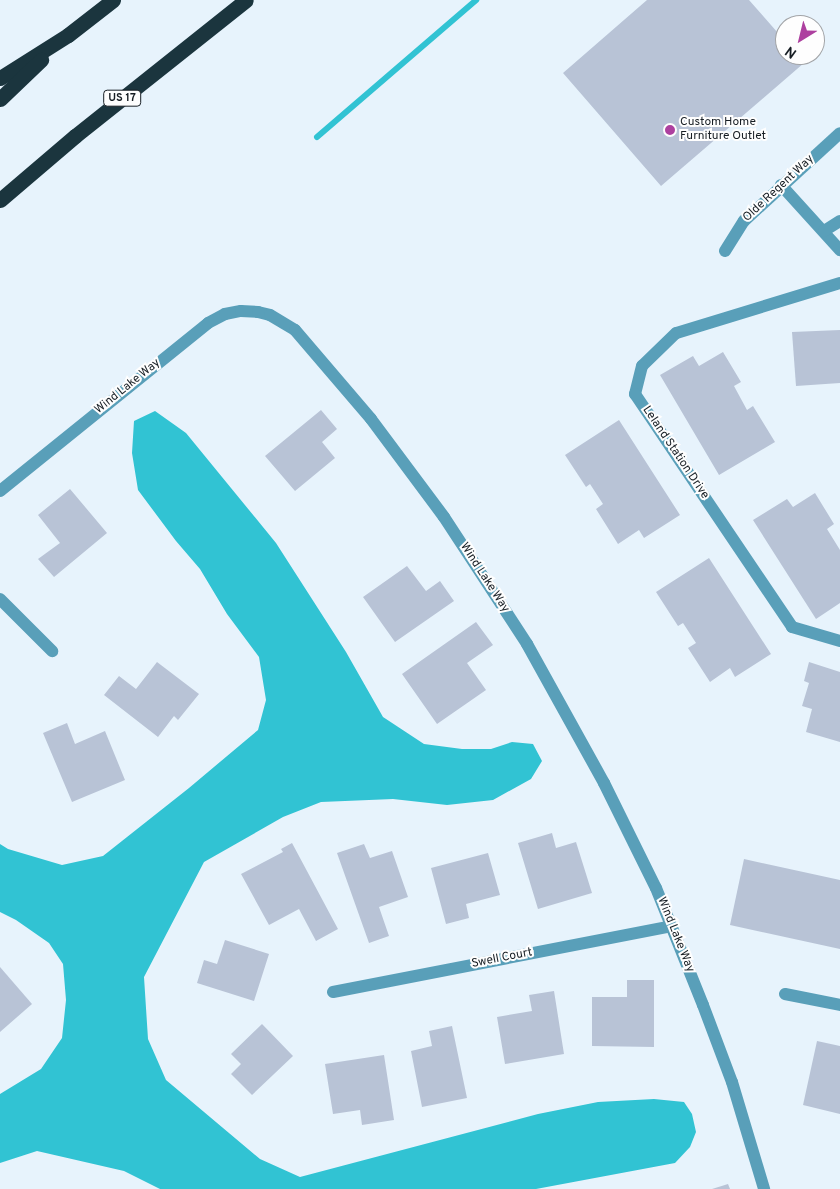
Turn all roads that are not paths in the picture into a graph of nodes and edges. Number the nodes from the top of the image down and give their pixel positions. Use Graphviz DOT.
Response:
graph roads {
  1 [pos="113,0"];
  2 [pos="246,0"];
  3 [pos="68,35"];
  4 [pos="0,78"];
  5 [pos="0,99"];
  6 [pos="840,133"];
  7 [pos="781,185"];
  8 [pos="0,200"];
  9 [pos="840,221"];
  10 [pos="824,231"];
  11 [pos="840,250"];
  12 [pos="725,251"];
  13 [pos="840,283"];
  14 [pos="0,491"];
  15 [pos="0,599"];
  16 [pos="840,641"];
  17 [pos="52,651"];
  18 [pos="672,926"];
  19 [pos="333,992"];
  20 [pos="785,994"];
  21 [pos="840,1005"];
  22 [pos="764,1189"];
  1 -- 3 [label="highway"];
  2 -- 8 [label="highway, US 17"];
  3 -- 4 [label="highway"];
  3 -- 5 [label="highway"];
  6 -- 7 [label="street, Olde Regent Way"];
  7 -- 10 [label="street"];
  7 -- 12 [label="street, Olde Regent Way"];
  9 -- 10 [label="street"];
  10 -- 11 [label="street"];
  13 -- 16 [label="street, Leland Station Drive"];
  14 -- 18 [label="street, Wind Lake Way"];
  15 -- 17 [label="street"];
  18 -- 19 [label="street, Swell Court"];
  18 -- 22 [label="street, Wind Lake Way"];
  20 -- 21 [label="street"];
}
